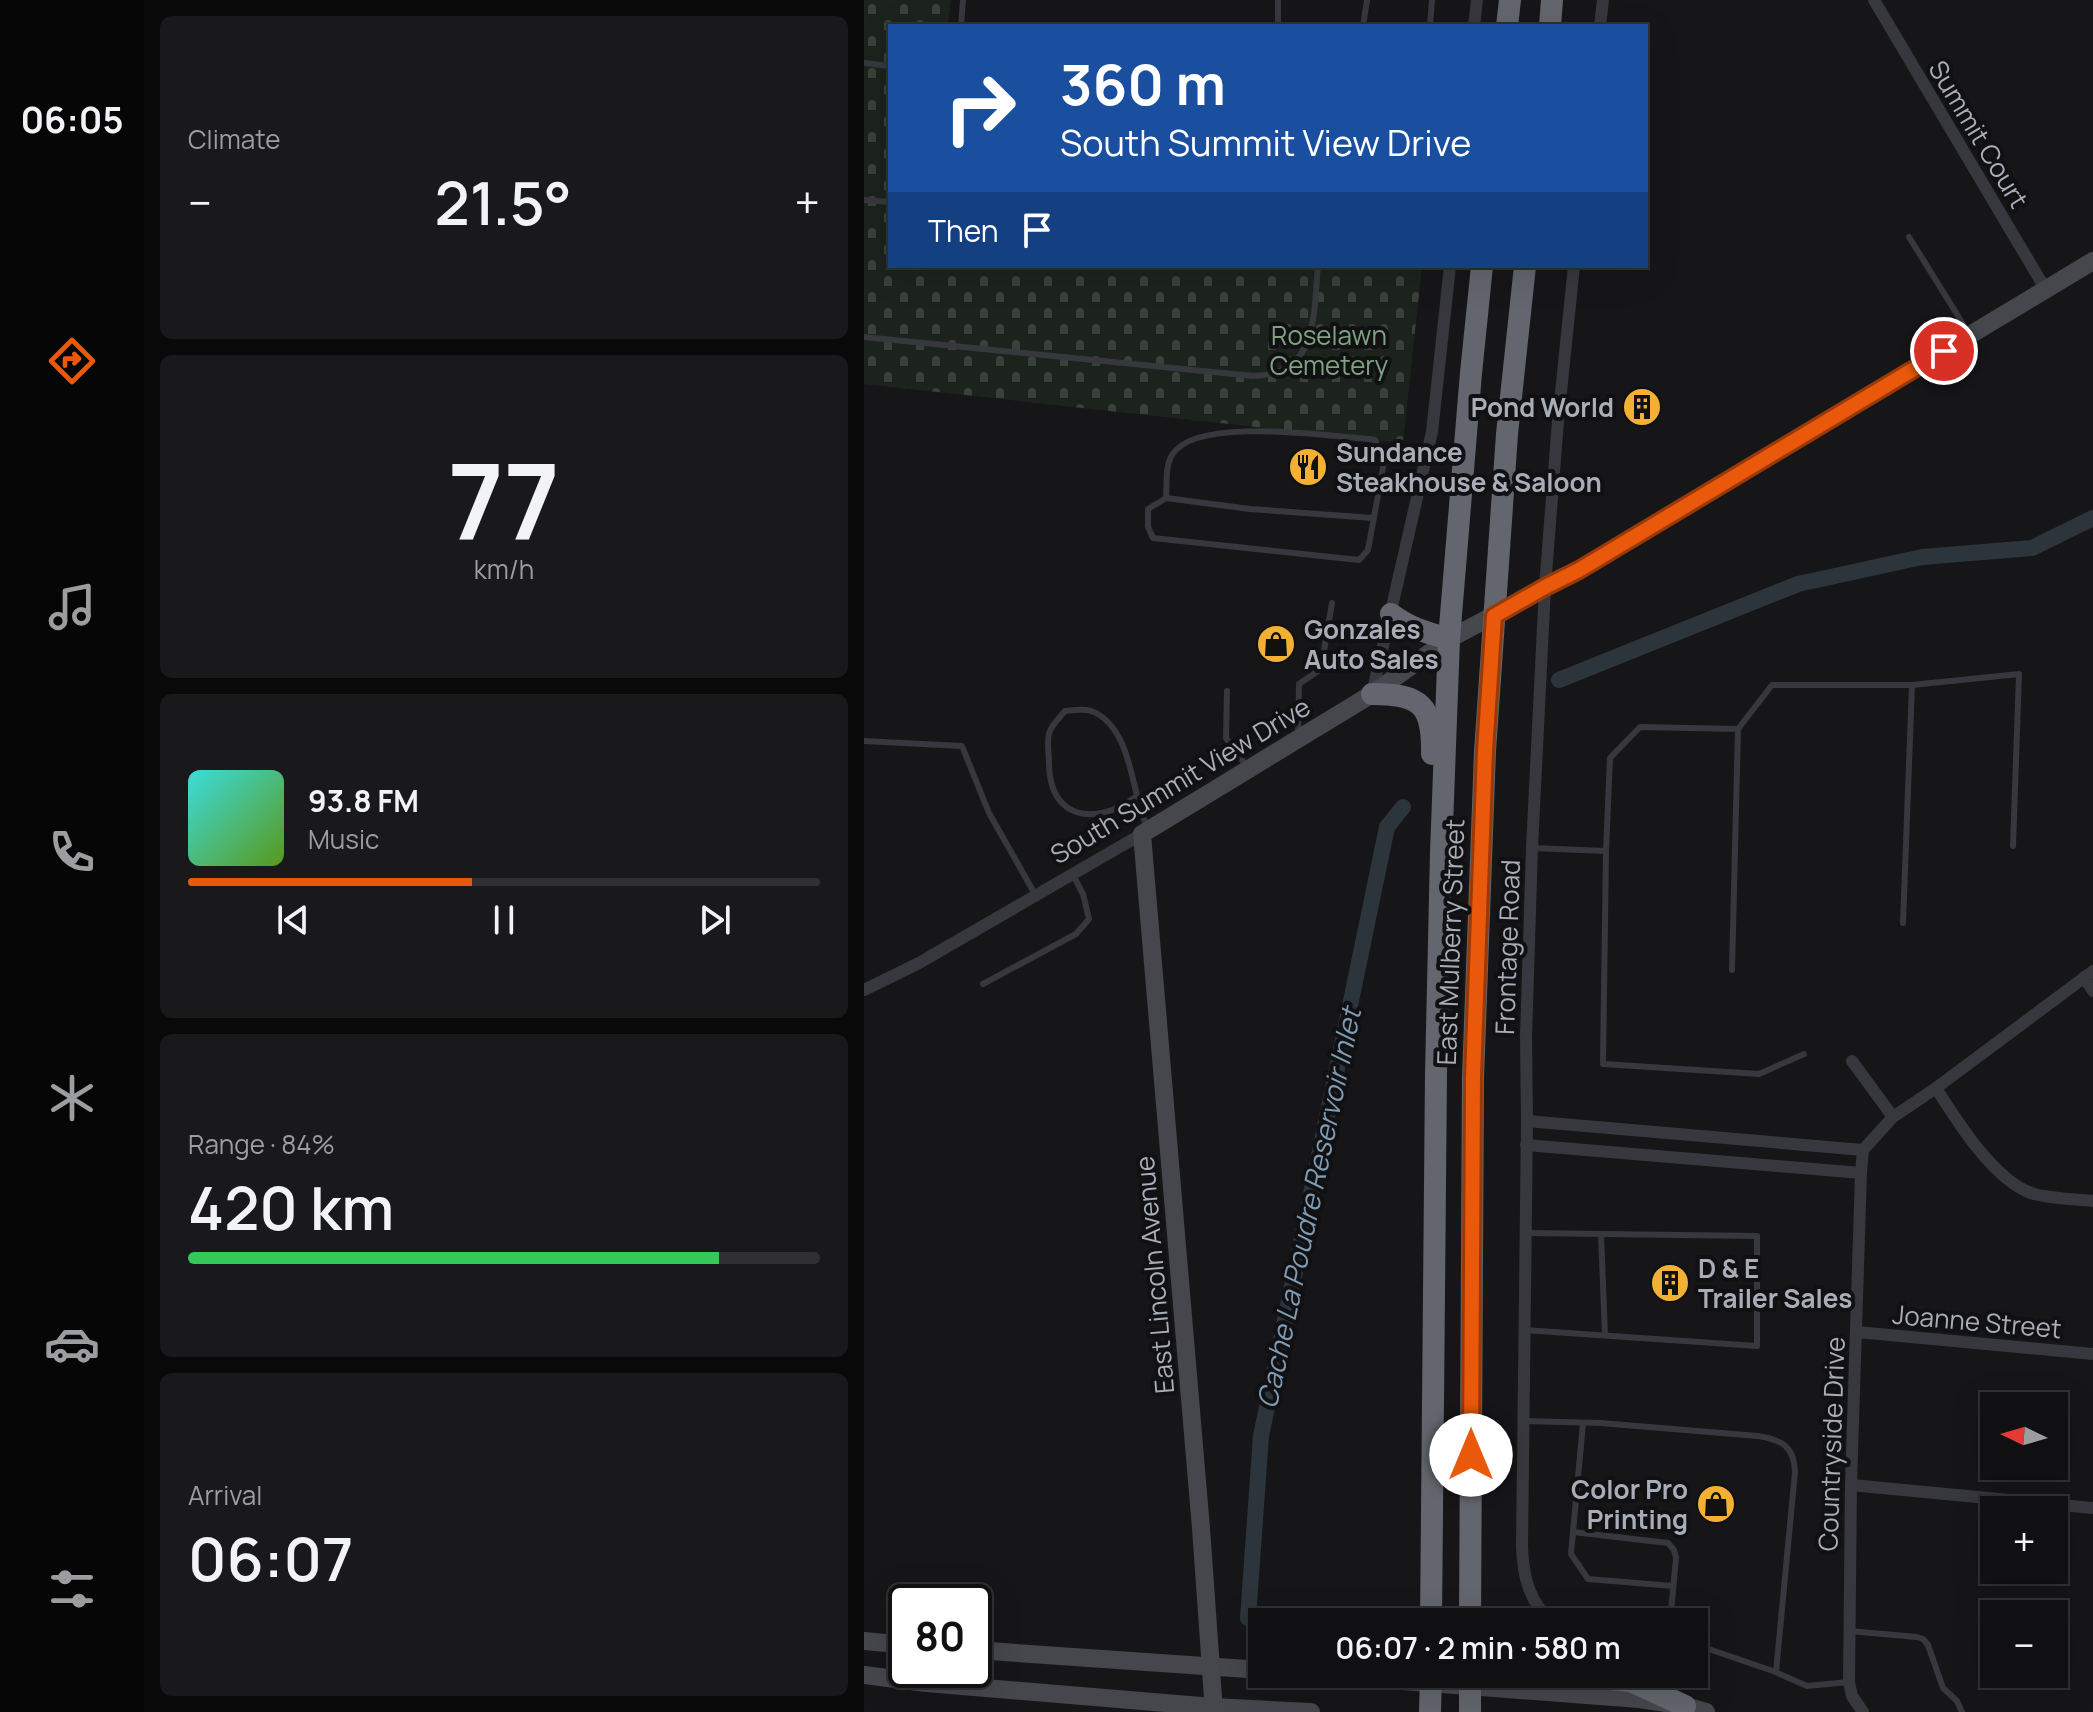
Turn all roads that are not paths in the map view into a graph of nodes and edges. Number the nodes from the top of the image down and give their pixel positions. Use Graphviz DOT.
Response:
graph roads {
  1 [pos="963,0"];
  2 [pos="1278,0"];
  3 [pos="1367,0"];
  4 [pos="1432,0"];
  5 [pos="1477,0"];
  6 [pos="1510,0"];
  7 [pos="1552,0"];
  8 [pos="1603,0"];
  9 [pos="1874,0"];
  10 [pos="961,24"];
  11 [pos="1278,24"];
  12 [pos="1363,24"];
  13 [pos="1430,24"];
  14 [pos="1474,24"];
  15 [pos="1507,24"];
  16 [pos="1550,24"];
  17 [pos="1600,24"];
  18 [pos="864,63"];
  19 [pos="888,66"];
  20 [pos="864,200"];
  21 [pos="888,202"];
  22 [pos="1909,237"];
  23 [pos="2093,261"];
  24 [pos="1318,268"];
  25 [pos="1450,268"];
  26 [pos="1482,268"];
  27 [pos="1525,268"];
  28 [pos="1574,268"];
  29 [pos="2046,290"];
  30 [pos="1970,335"];
  31 [pos="864,337"];
  32 [pos="1384,462"];
  33 [pos="1426,462"];
  34 [pos="1166,498"];
  35 [pos="1373,518"];
  36 [pos="1545,587"];
  37 [pos="1332,603"];
  38 [pos="1391,614"];
  39 [pos="1494,616"];
  40 [pos="1449,639"];
  41 [pos="1912,685"];
  42 [pos="1227,691"];
  43 [pos="1372,694"];
  44 [pos="1738,729"];
  45 [pos="1298,739"];
  46 [pos="864,741"];
  47 [pos="1249,770"];
  48 [pos="1137,796"];
  49 [pos="1145,832"];
  50 [pos="2013,846"];
  51 [pos="1532,848"];
  52 [pos="1606,851"];
  53 [pos="1441,853"];
  54 [pos="1073,875"];
  55 [pos="1036,896"];
  56 [pos="1903,923"];
  57 [pos="1732,970"];
  58 [pos="2088,974"];
  59 [pos="983,984"];
  60 [pos="864,990"];
  61 [pos="2093,991"];
  62 [pos="1804,1054"];
  63 [pos="1852,1061"];
  64 [pos="1936,1088"];
  65 [pos="1893,1117"];
  66 [pos="1527,1121"];
  67 [pos="1526,1145"];
  68 [pos="1863,1150"];
  69 [pos="1861,1173"];
  70 [pos="2093,1201"];
  71 [pos="1525,1233"];
  72 [pos="1601,1234"];
  73 [pos="1434,1252"];
  74 [pos="1472,1314"];
  75 [pos="1524,1330"];
  76 [pos="1857,1332"];
  77 [pos="1605,1335"];
  78 [pos="2093,1354"];
  79 [pos="1523,1421"];
  80 [pos="1583,1423"];
  81 [pos="1851,1485"];
  82 [pos="2093,1508"];
  83 [pos="1573,1532"];
  84 [pos="1673,1586"];
  85 [pos="1418,1608"];
  86 [pos="1431,1608"];
  87 [pos="1470,1608"];
  88 [pos="1484,1608"];
  89 [pos="1540,1608"];
  90 [pos="1671,1608"];
  91 [pos="1849,1631"];
  92 [pos="864,1641"];
  93 [pos="888,1643"];
  94 [pos="1708,1649"];
  95 [pos="992,1651"];
  96 [pos="1211,1666"];
  97 [pos="1248,1669"];
  98 [pos="1776,1672"];
  99 [pos="864,1675"];
  100 [pos="1849,1682"];
  101 [pos="1430,1688"];
  102 [pos="1470,1688"];
  103 [pos="1541,1688"];
  104 [pos="1647,1688"];
  105 [pos="1214,1709"];
  106 [pos="1695,1709"];
  107 [pos="1311,1712"];
  108 [pos="1430,1712"];
  109 [pos="1470,1712"];
  110 [pos="1863,1712"];
  111 [pos="1962,1712"];
  1 -- 10 [label="lane"];
  2 -- 11 [label="lane"];
  3 -- 12 [label="lane"];
  4 -- 13 [label="lane"];
  5 -- 14 [label="street"];
  6 -- 15 [label="highway"];
  7 -- 16 [label="highway"];
  8 -- 17 [label="street"];
  9 -- 29 [label="street, Summit Court"];
  18 -- 19 [label="lane"];
  20 -- 21 [label="lane"];
  22 -- 30 [label="lane"];
  23 -- 29 [label="street, South Summit View Drive"];
  24 -- 31 [label="lane"];
  25 -- 33 [label="street"];
  26 -- 40 [label="highway, East Mulberry Street"];
  27 -- 39 [label="highway, East Mulberry Street"];
  28 -- 36 [label="street, Frontage Road"];
  29 -- 30 [label="street, South Summit View Drive"];
  30 -- 36 [label="street, South Summit View Drive"];
  32 -- 33 [label="lane"];
  32 -- 34 [label="lane"];
  32 -- 35 [label="lane"];
  33 -- 38 [label="street"];
  34 -- 35 [label="lane"];
  34 -- 35 [label="lane"];
  36 -- 39 [label="street, South Summit View Drive"];
  36 -- 51 [label="street, Frontage Road"];
  37 -- 45 [label="lane"];
  38 -- 40 [label="highway"];
  38 -- 43 [label="street"];
  39 -- 40 [label="street, South Summit View Drive"];
  39 -- 74 [label="highway, East Mulberry Street"];
  40 -- 43 [label="street, South Summit View Drive"];
  40 -- 53 [label="highway, East Mulberry Street"];
  41 -- 44 [label="lane"];
  41 -- 50 [label="lane"];
  41 -- 56 [label="lane"];
  42 -- 47 [label="lane"];
  43 -- 45 [label="street, South Summit View Drive"];
  43 -- 53 [label="highway"];
  44 -- 52 [label="lane"];
  44 -- 57 [label="lane"];
  45 -- 47 [label="street, South Summit View Drive"];
  46 -- 55 [label="lane"];
  47 -- 49 [label="street, South Summit View Drive"];
  48 -- 48 [label="lane"];
  48 -- 49 [label="lane"];
  49 -- 54 [label="street, South Summit View Drive"];
  49 -- 96 [label="street, East Lincoln Avenue"];
  51 -- 52 [label="lane"];
  51 -- 66 [label="street, Frontage Road"];
  52 -- 62 [label="lane"];
  53 -- 73 [label="highway, East Mulberry Street"];
  54 -- 55 [label="street, South Summit View Drive"];
  54 -- 59 [label="lane"];
  55 -- 60 [label="street, South Summit View Drive"];
  58 -- 61 [label="street"];
  58 -- 64 [label="street"];
  63 -- 65 [label="street"];
  64 -- 65 [label="street"];
  64 -- 70 [label="street"];
  65 -- 68 [label="street"];
  66 -- 67 [label="street, Frontage Road"];
  66 -- 68 [label="street"];
  67 -- 69 [label="street"];
  67 -- 71 [label="street, Frontage Road"];
  68 -- 69 [label="street, Countryside Drive"];
  69 -- 76 [label="street, Countryside Drive"];
  71 -- 72 [label="lane"];
  71 -- 75 [label="street, Frontage Road"];
  72 -- 77 [label="lane"];
  72 -- 77 [label="lane"];
  73 -- 85 [label="highway"];
  73 -- 86 [label="highway, East Mulberry Street"];
  74 -- 87 [label="highway, East Mulberry Street"];
  74 -- 88 [label="highway"];
  75 -- 77 [label="lane"];
  75 -- 79 [label="street, Frontage Road"];
  76 -- 78 [label="street, Joanne Street"];
  76 -- 81 [label="street, Countryside Drive"];
  79 -- 80 [label="lane"];
  79 -- 89 [label="street, Frontage Road"];
  80 -- 83 [label="lane"];
  80 -- 98 [label="lane"];
  81 -- 82 [label="street"];
  81 -- 91 [label="street, Countryside Drive"];
  83 -- 84 [label="lane"];
  83 -- 84 [label="lane"];
  84 -- 90 [label="lane"];
  91 -- 100 [label="street, Countryside Drive"];
  91 -- 111 [label="lane"];
  92 -- 93 [label="street"];
  94 -- 98 [label="lane"];
  95 -- 96 [label="street"];
  96 -- 97 [label="street"];
  96 -- 105 [label="street, East Lincoln Avenue"];
  98 -- 100 [label="lane"];
  99 -- 105 [label="street"];
  100 -- 110 [label="street, Countryside Drive"];
  101 -- 108 [label="highway"];
  102 -- 109 [label="highway"];
  103 -- 106 [label="street"];
  104 -- 106 [label="highway"];
  105 -- 107 [label="street"];
}
